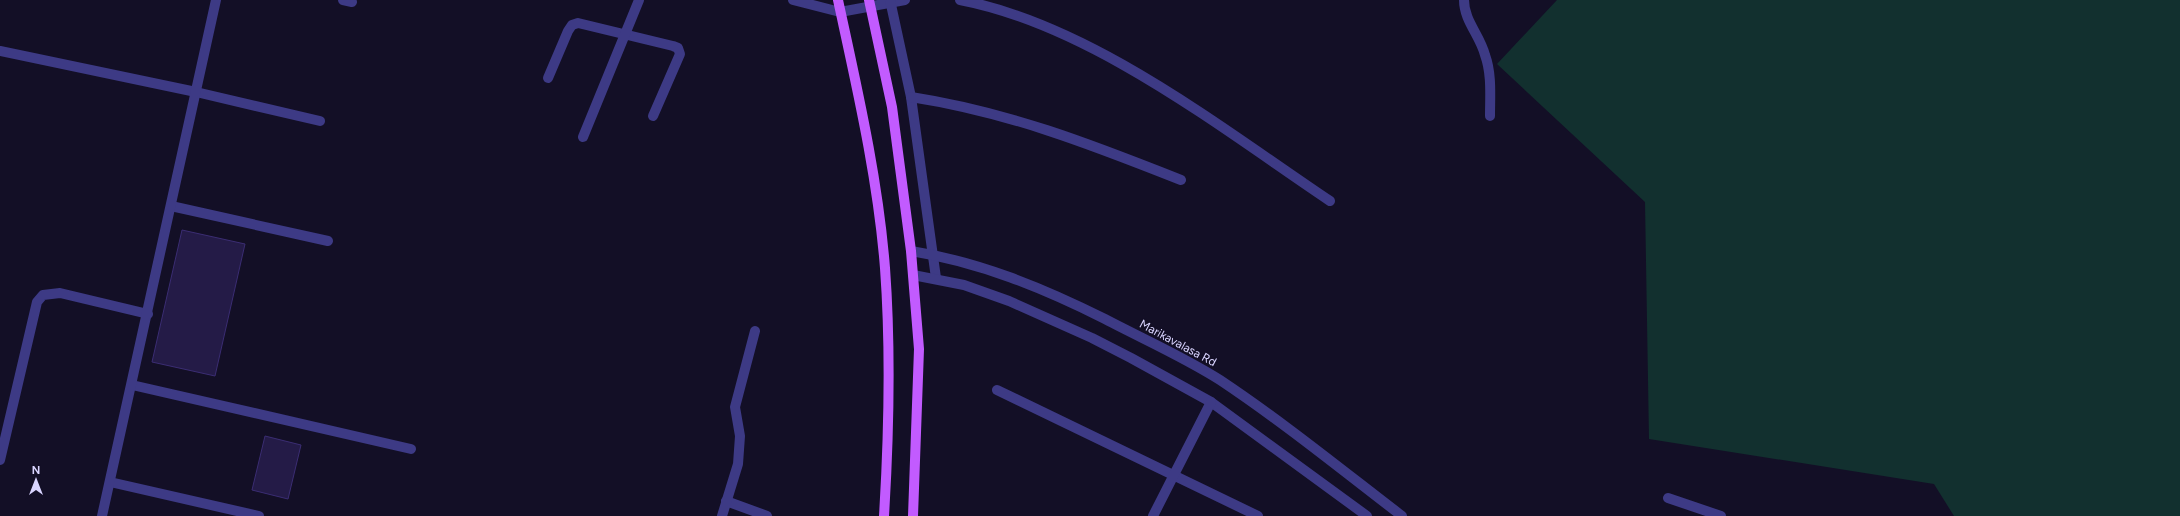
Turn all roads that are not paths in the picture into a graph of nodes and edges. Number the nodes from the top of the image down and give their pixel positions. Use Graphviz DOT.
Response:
graph roads {
  1 [pos="216,0"];
  2 [pos="639,0"];
  3 [pos="794,0"];
  4 [pos="838,0"];
  5 [pos="905,0"];
  6 [pos="960,0"];
  7 [pos="1464,0"];
  8 [pos="891,2"];
  9 [pos="870,4"];
  10 [pos="840,12"];
  11 [pos="626,34"];
  12 [pos="0,51"];
  13 [pos="548,78"];
  14 [pos="196,92"];
  15 [pos="911,97"];
  16 [pos="653,116"];
  17 [pos="1490,116"];
  18 [pos="320,121"];
  19 [pos="583,137"];
  20 [pos="1181,180"];
  21 [pos="1330,201"];
  22 [pos="171,206"];
  23 [pos="328,241"];
  24 [pos="912,251"];
  25 [pos="933,255"];
  26 [pos="913,275"];
  27 [pos="936,278"];
  28 [pos="148,314"];
  29 [pos="755,331"];
  30 [pos="132,385"];
  31 [pos="997,390"];
  32 [pos="1211,402"];
  33 [pos="411,449"];
  34 [pos="0,460"];
  35 [pos="1174,475"];
  36 [pos="110,482"];
  37 [pos="1668,498"];
  38 [pos="726,502"];
  39 [pos="102,516"];
  40 [pos="259,516"];
  41 [pos="722,516"];
  42 [pos="766,516"];
  43 [pos="884,516"];
  44 [pos="913,516"];
  45 [pos="1153,516"];
  46 [pos="1258,516"];
  47 [pos="1367,516"];
  48 [pos="1402,516"];
  49 [pos="1721,516"];
  1 -- 14 [label="street"];
  2 -- 11 [label="street"];
  3 -- 10 [label="street"];
  4 -- 10 [label="main road"];
  5 -- 8 [label="street"];
  6 -- 21 [label="street"];
  7 -- 17 [label="street"];
  8 -- 9 [label="street"];
  8 -- 15 [label="street"];
  9 -- 10 [label="street"];
  9 -- 24 [label="main road"];
  10 -- 43 [label="main road"];
  11 -- 13 [label="street"];
  11 -- 16 [label="street"];
  11 -- 19 [label="street"];
  12 -- 14 [label="street"];
  14 -- 18 [label="street"];
  14 -- 22 [label="street"];
  15 -- 20 [label="street"];
  15 -- 25 [label="street"];
  22 -- 23 [label="street"];
  22 -- 28 [label="street"];
  24 -- 25 [label="street, Marikavalasa Rd"];
  24 -- 26 [label="main road"];
  25 -- 27 [label="street"];
  25 -- 48 [label="street, Marikavalasa Rd"];
  26 -- 27 [label="street"];
  26 -- 44 [label="main road"];
  27 -- 32 [label="street"];
  28 -- 30 [label="street"];
  28 -- 34 [label="street"];
  29 -- 38 [label="street"];
  30 -- 33 [label="street"];
  30 -- 36 [label="street"];
  31 -- 35 [label="street"];
  32 -- 35 [label="street"];
  32 -- 47 [label="street"];
  35 -- 45 [label="street"];
  35 -- 46 [label="street"];
  36 -- 39 [label="street"];
  36 -- 40 [label="street"];
  37 -- 49 [label="street"];
  38 -- 41 [label="street"];
  38 -- 42 [label="street"];
}
